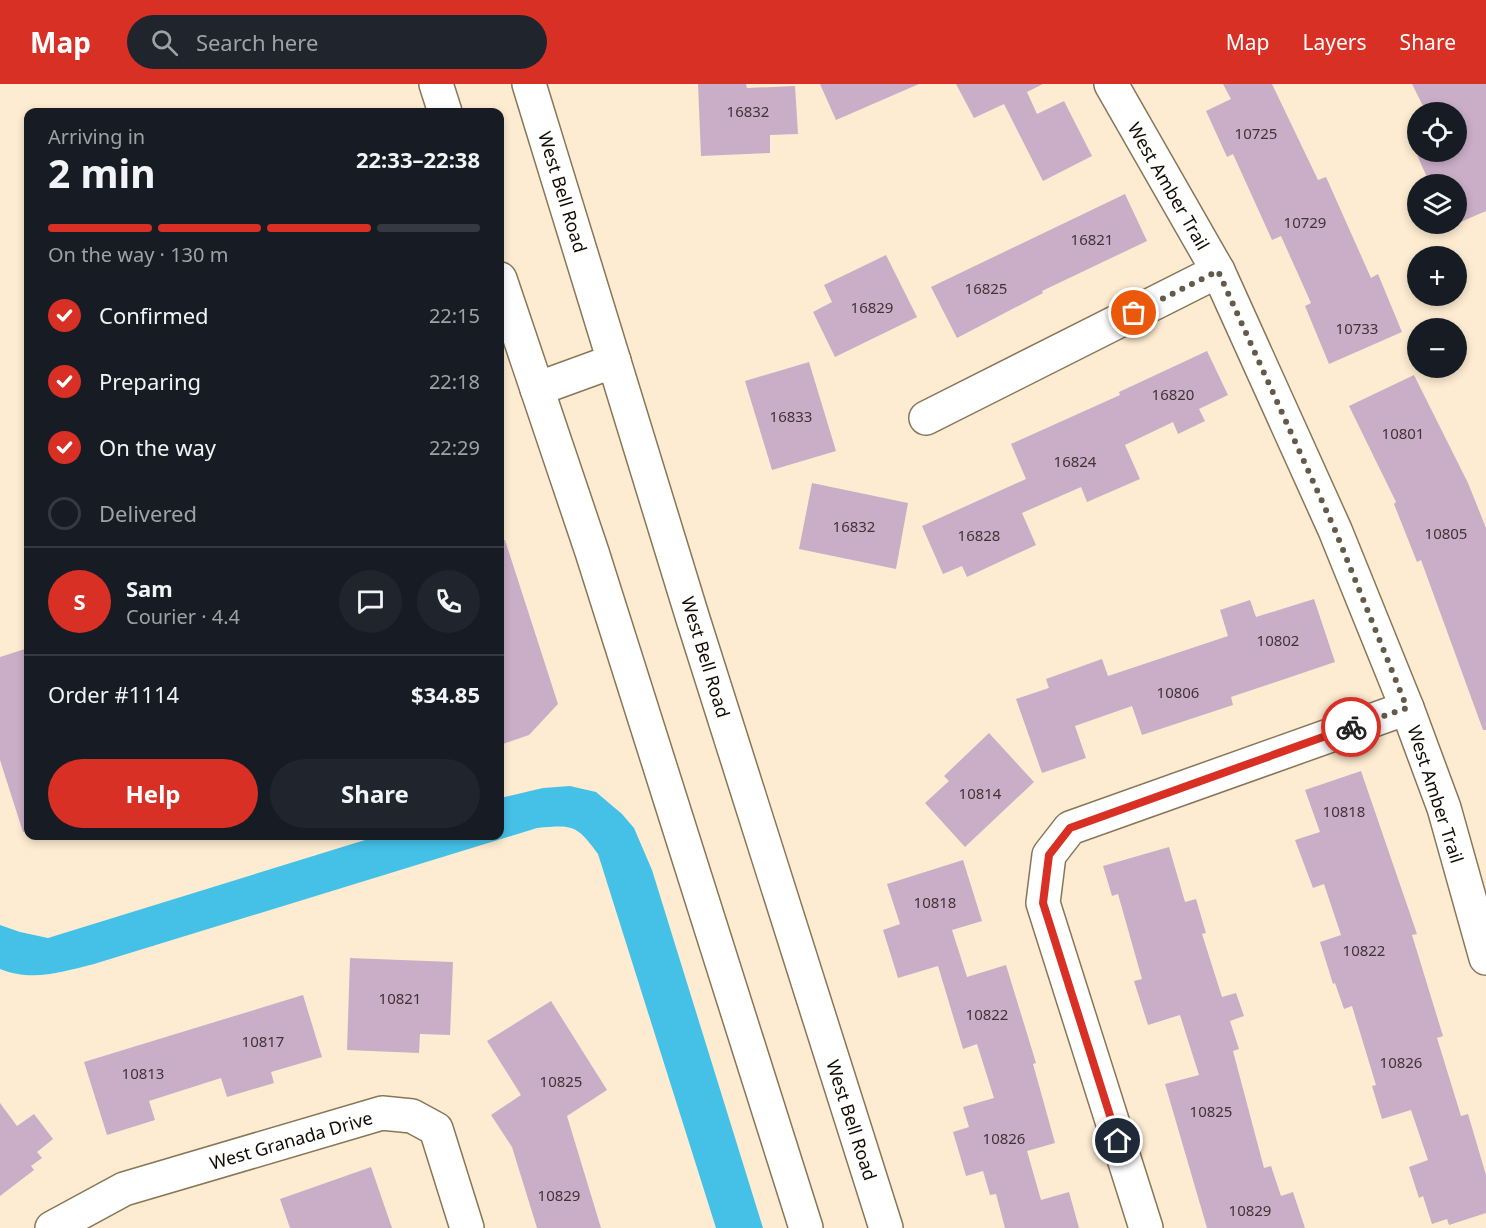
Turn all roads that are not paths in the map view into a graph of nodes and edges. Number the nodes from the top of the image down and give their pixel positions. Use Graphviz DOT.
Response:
graph roads {
  1 [pos="436,84"];
  2 [pos="529,84"];
  3 [pos="1111,84"];
  4 [pos="444,108"];
  5 [pos="1218,271"];
  6 [pos="504,291"];
  7 [pos="614,361"];
  8 [pos="537,389"];
  9 [pos="926,418"];
  10 [pos="1407,708"];
  11 [pos="1486,958"];
  12 [pos="52,1228"];
  13 [pos="466,1228"];
  14 [pos="806,1228"];
  15 [pos="886,1228"];
  16 [pos="1146,1228"];
  1 -- 4 [label="street"];
  2 -- 7 [label="street, West Bell Road"];
  3 -- 5 [label="street, West Amber Trail"];
  5 -- 9 [label="street"];
  5 -- 10 [label="street, West Amber Trail"];
  6 -- 8 [label="street"];
  7 -- 8 [label="street"];
  7 -- 15 [label="street, West Bell Road"];
  8 -- 14 [label="street"];
  10 -- 11 [label="street, West Amber Trail"];
  10 -- 16 [label="street"];
  12 -- 13 [label="street, West Granada Drive"];
}
